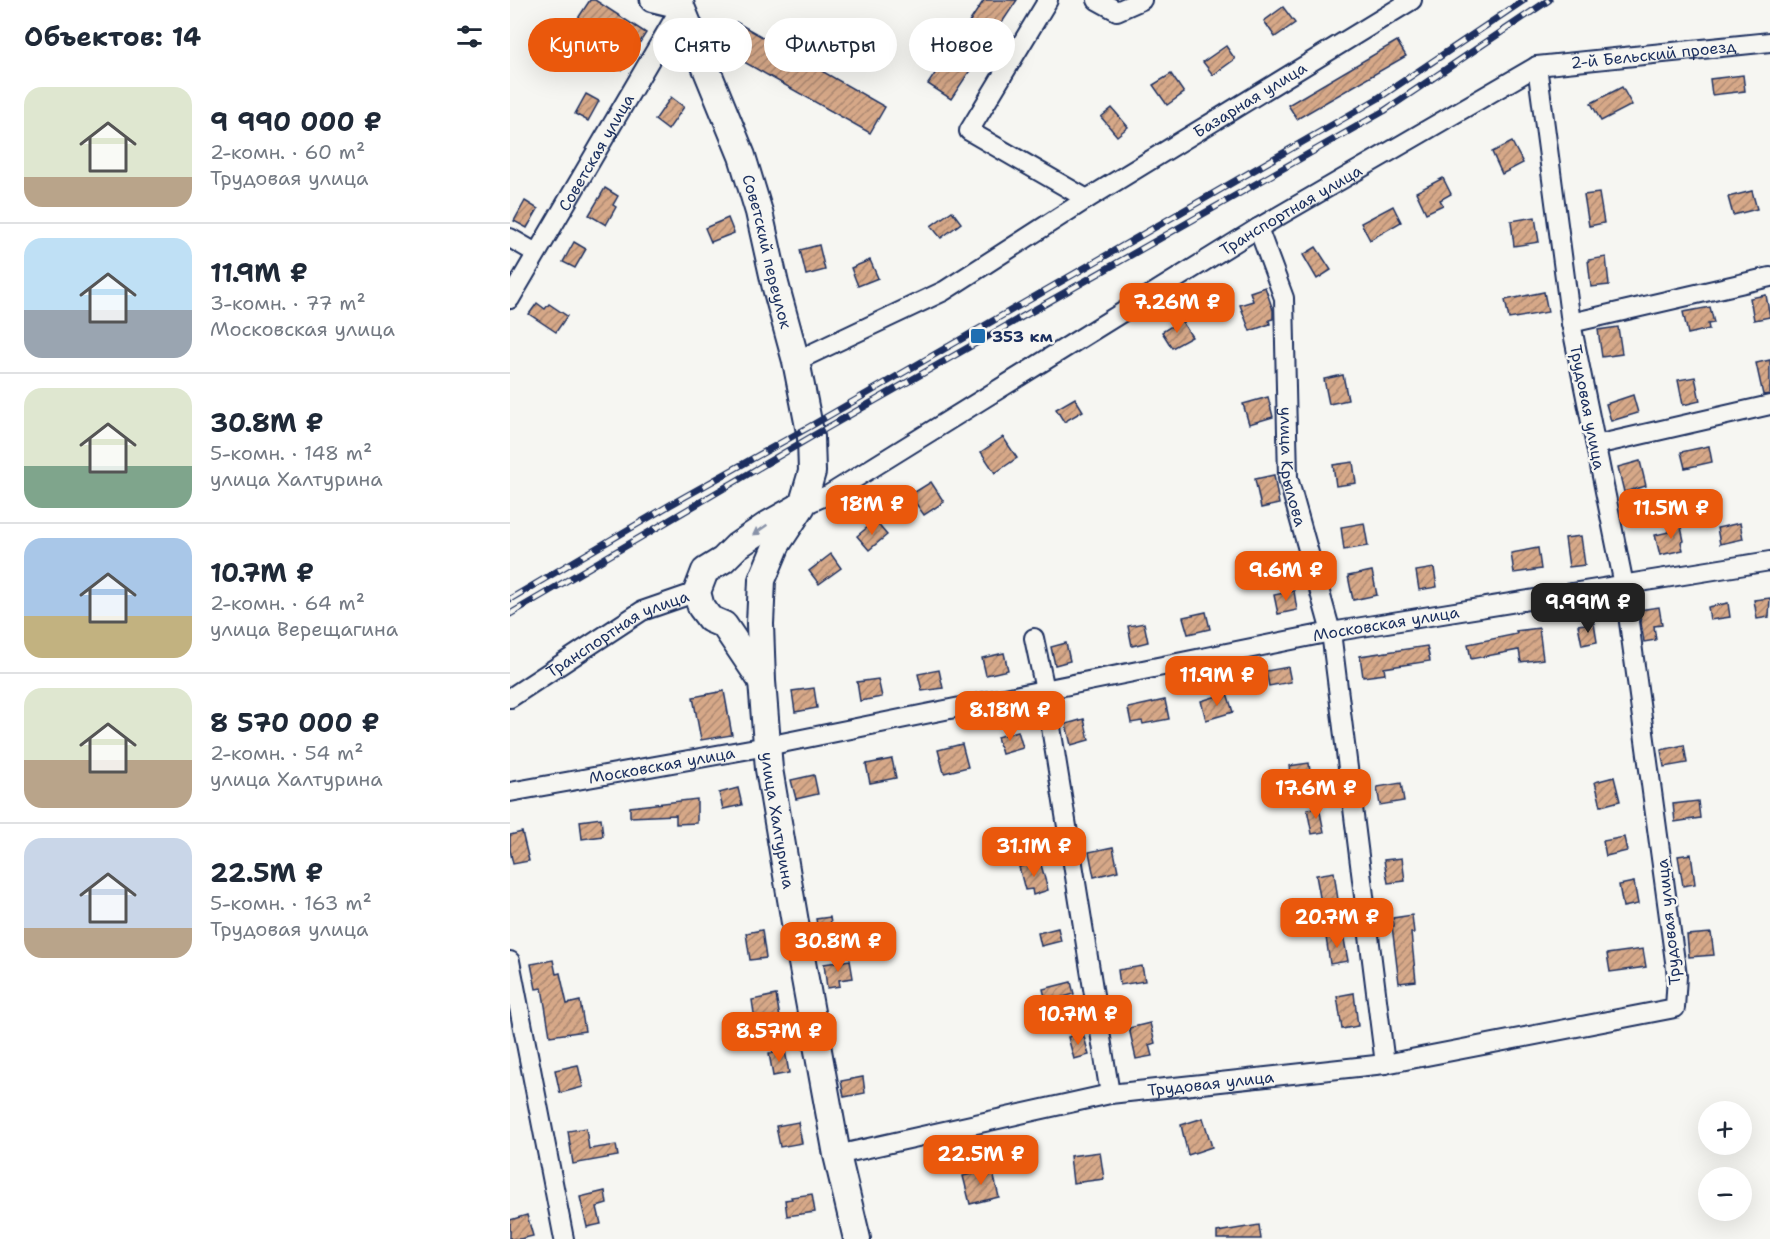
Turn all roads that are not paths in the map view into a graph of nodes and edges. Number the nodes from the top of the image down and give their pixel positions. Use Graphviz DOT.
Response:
graph roads {
  1 [pos="652,0"];
  2 [pos="1048,0"];
  3 [pos="1097,0"];
  4 [pos="1142,0"];
  5 [pos="1412,0"];
  6 [pos="683,2"];
  7 [pos="1770,42"];
  8 [pos="1537,66"];
  9 [pos="1087,199"];
  10 [pos="1258,228"];
  11 [pos="510,238"];
  12 [pos="536,253"];
  13 [pos="1770,277"];
  14 [pos="510,299"];
  15 [pos="1571,323"];
  16 [pos="796,361"];
  17 [pos="1770,405"];
  18 [pos="1596,445"];
  19 [pos="802,506"];
  20 [pos="723,560"];
  21 [pos="1770,561"];
  22 [pos="762,580"];
  23 [pos="1624,585"];
  24 [pos="697,592"];
  25 [pos="761,606"];
  26 [pos="724,625"];
  27 [pos="1331,632"];
  28 [pos="1034,638"];
  29 [pos="762,681"];
  30 [pos="1045,690"];
  31 [pos="510,698"];
  32 [pos="766,746"];
  33 [pos="510,792"];
  34 [pos="510,961"];
  35 [pos="1385,1064"];
  36 [pos="1110,1094"];
  37 [pos="837,1155"];
  38 [pos="564,1239"];
  39 [pos="858,1239"];
  1 -- 6 [label="street"];
  2 -- 9 [label="street"];
  3 -- 4 [label="street"];
  5 -- 9 [label="street, Базарная улица"];
  6 -- 12 [label="street, Советская улица"];
  6 -- 16 [label="main road, Советский переулок"];
  7 -- 8 [label="street, 2-й Бельский проезд"];
  8 -- 10 [label="street, Транспортная улица"];
  8 -- 15 [label="street, Трудовая улица"];
  9 -- 16 [label="street, Базарная улица"];
  10 -- 19 [label="street, Транспортная улица"];
  10 -- 27 [label="street, улица Крылова"];
  11 -- 12 [label="street"];
  12 -- 14 [label="street, Советская улица"];
  13 -- 15 [label="street"];
  15 -- 18 [label="street, Трудовая улица"];
  16 -- 19 [label="main road, Советский переулок"];
  17 -- 18 [label="street"];
  18 -- 23 [label="street, Трудовая улица"];
  19 -- 20 [label="main road, one-way"];
  19 -- 22 [label="main road, Советский переулок"];
  20 -- 22 [label="main road"];
  20 -- 24 [label="main road"];
  21 -- 23 [label="street, Московская улица"];
  22 -- 25 [label="main road"];
  23 -- 27 [label="street, Московская улица"];
  23 -- 35 [label="street, Трудовая улица"];
  24 -- 26 [label="main road"];
  24 -- 31 [label="street, Транспортная улица"];
  25 -- 26 [label="main road"];
  25 -- 29 [label="main road, улица Халтурина"];
  26 -- 29 [label="main road"];
  27 -- 30 [label="street, Московская улица"];
  27 -- 35 [label="street, улица Крылова"];
  28 -- 30 [label="street"];
  29 -- 32 [label="main road, улица Халтурина"];
  30 -- 32 [label="street, Московская улица"];
  30 -- 36 [label="street"];
  32 -- 33 [label="street, Московская улица"];
  32 -- 37 [label="main road, улица Халтурина"];
  34 -- 38 [label="street"];
  35 -- 36 [label="street, Трудовая улица"];
  36 -- 37 [label="street, Трудовая улица"];
  37 -- 39 [label="main road, улица Халтурина"];
}
